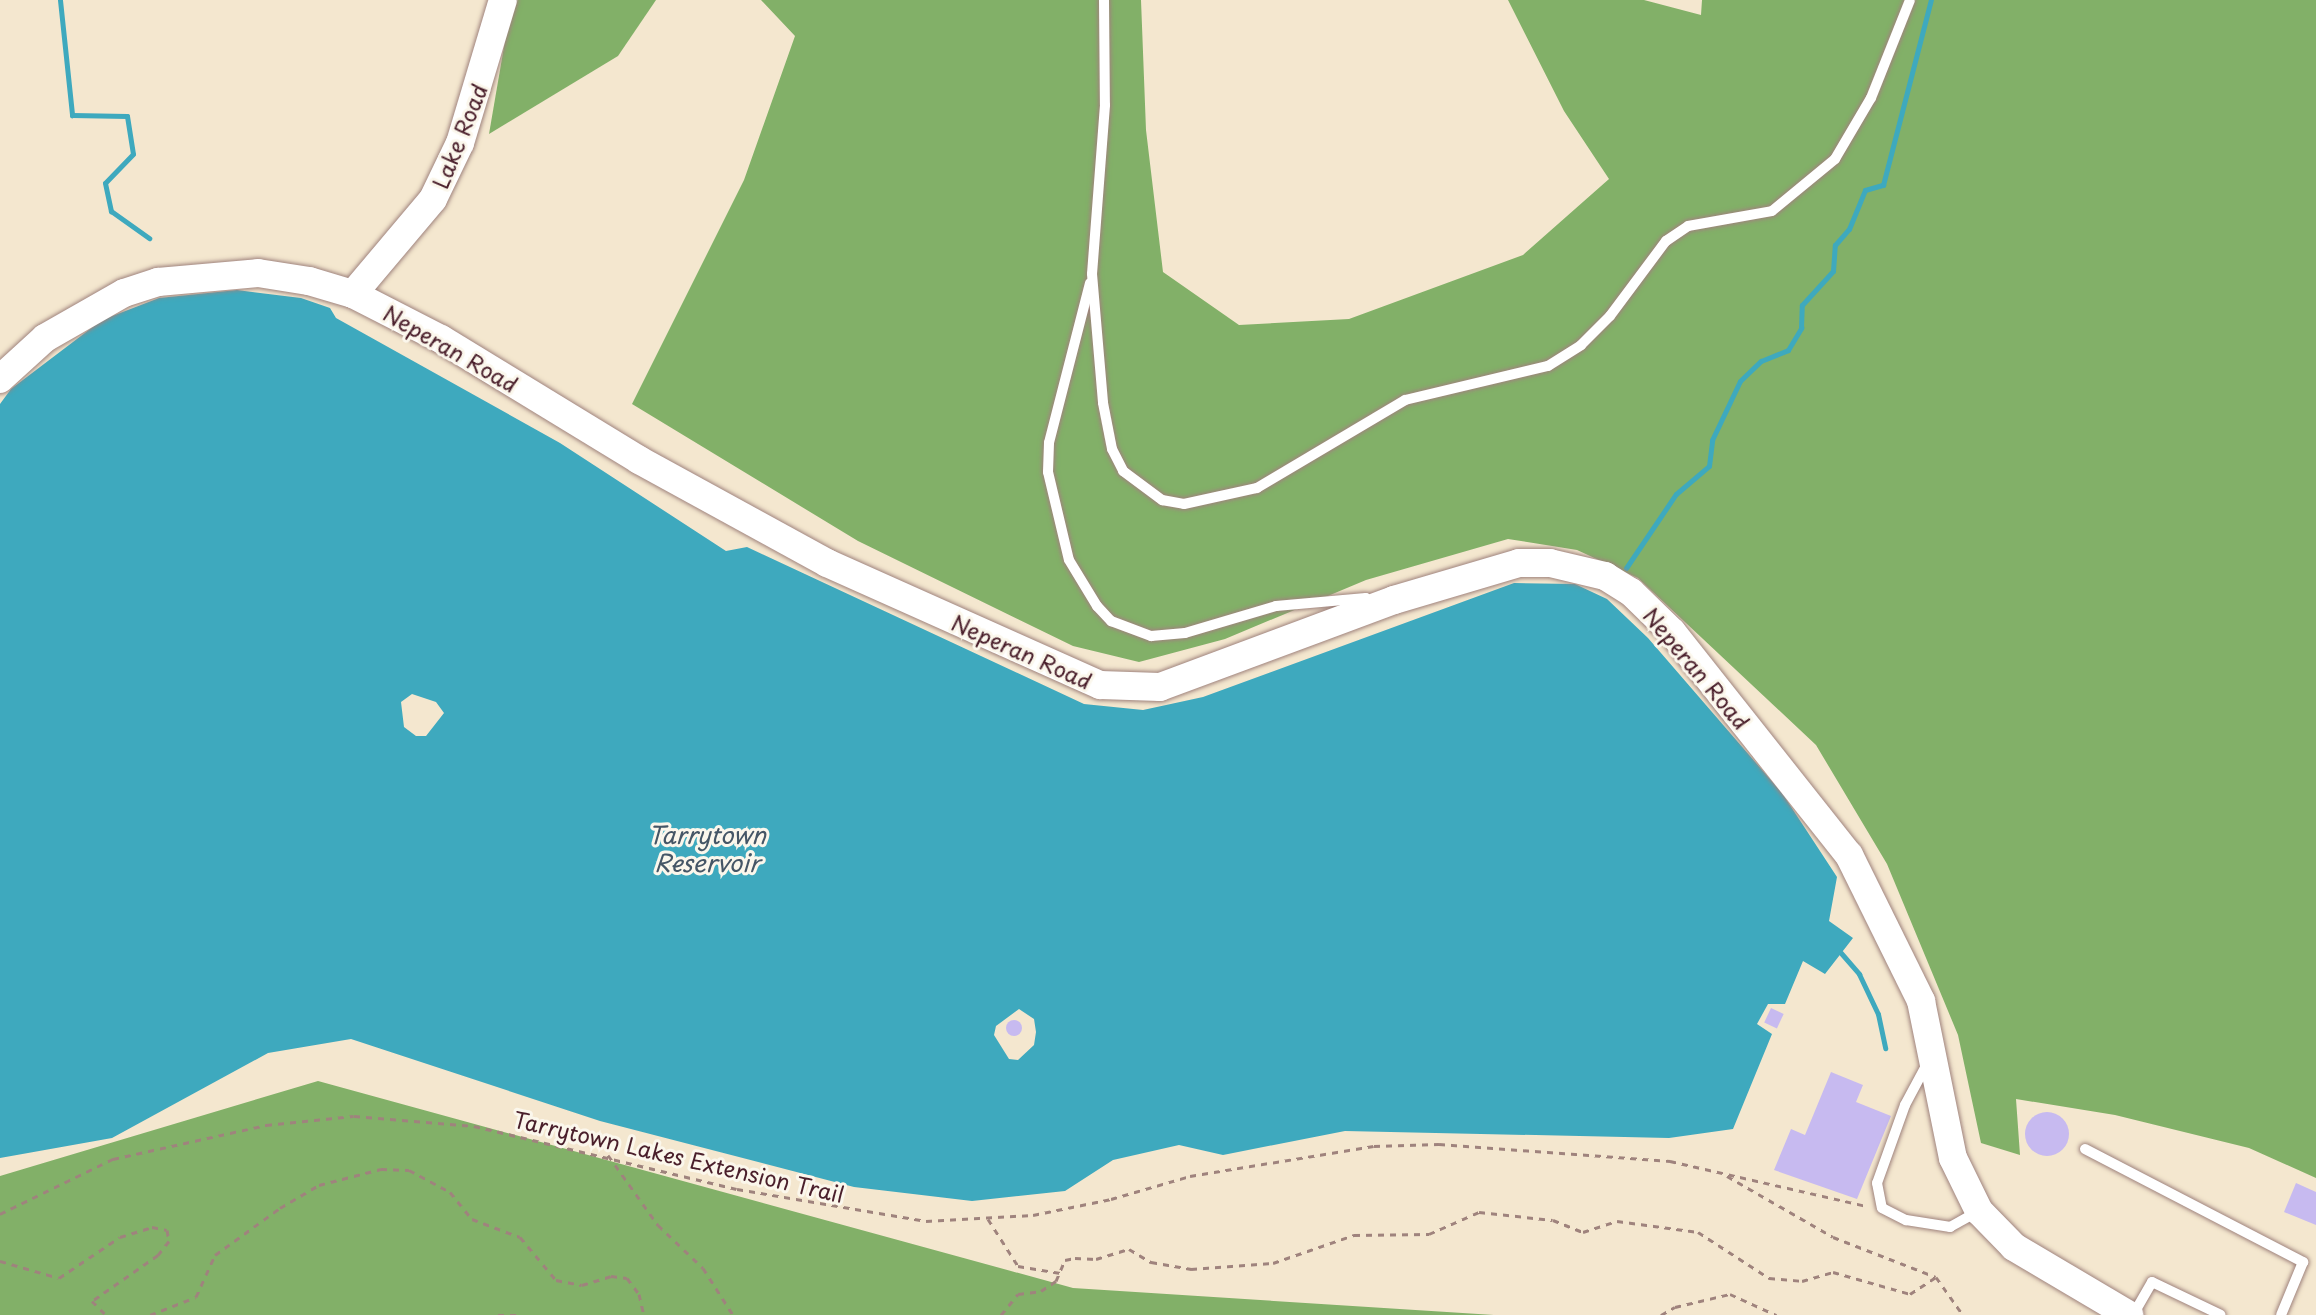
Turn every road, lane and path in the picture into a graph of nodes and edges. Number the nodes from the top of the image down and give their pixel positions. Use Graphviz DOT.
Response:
graph roads {
  1 [pos="503,0"];
  2 [pos="1104,0"];
  3 [pos="1910,0"];
  4 [pos="1092,274"];
  5 [pos="353,294"];
  6 [pos="0,379"];
  7 [pos="1371,609"];
  8 [pos="1933,1054"];
  9 [pos="2085,1149"];
  10 [pos="607,1154"];
  11 [pos="1722,1173"];
  12 [pos="1882,1208"];
  13 [pos="1979,1211"];
  14 [pos="0,1214"];
  15 [pos="988,1219"];
  16 [pos="0,1261"];
  17 [pos="1060,1273"];
  18 [pos="1936,1277"];
  19 [pos="106,1315"];
  20 [pos="150,1315"];
  21 [pos="498,1315"];
  22 [pos="521,1315"];
  23 [pos="644,1315"];
  24 [pos="733,1315"];
  25 [pos="1001,1315"];
  26 [pos="1661,1315"];
  27 [pos="1776,1315"];
  28 [pos="1963,1315"];
  29 [pos="2131,1315"];
  30 [pos="2221,1315"];
  31 [pos="2281,1315"];
  1 -- 5 [label="street, Lake Road"];
  2 -- 4 [label="lane"];
  3 -- 4 [label="lane"];
  4 -- 7 [label="lane"];
  5 -- 6 [label="street, Neperan Road"];
  5 -- 7 [label="street, Neperan Road"];
  7 -- 8 [label="street, Neperan Road"];
  8 -- 12 [label="lane"];
  8 -- 13 [label="street, Neperan Road"];
  9 -- 31 [label="lane"];
  10 -- 14 [label="path, Tarrytown Lakes Extension Trail"];
  10 -- 15 [label="path, Tarrytown Lakes Extension Trail"];
  10 -- 24 [label="path"];
  11 -- 12 [label="path, Tarrytown Lakes Extension Trail"];
  11 -- 15 [label="path, Tarrytown Lakes Extension Trail"];
  11 -- 18 [label="path"];
  12 -- 13 [label="lane"];
  13 -- 29 [label="street, Neperan Road"];
  15 -- 17 [label="path"];
  16 -- 19 [label="path"];
  17 -- 18 [label="path"];
  17 -- 25 [label="path"];
  18 -- 28 [label="path"];
  20 -- 23 [label="path"];
  21 -- 22 [label="path"];
  26 -- 27 [label="path"];
  29 -- 30 [label="lane"];
}
